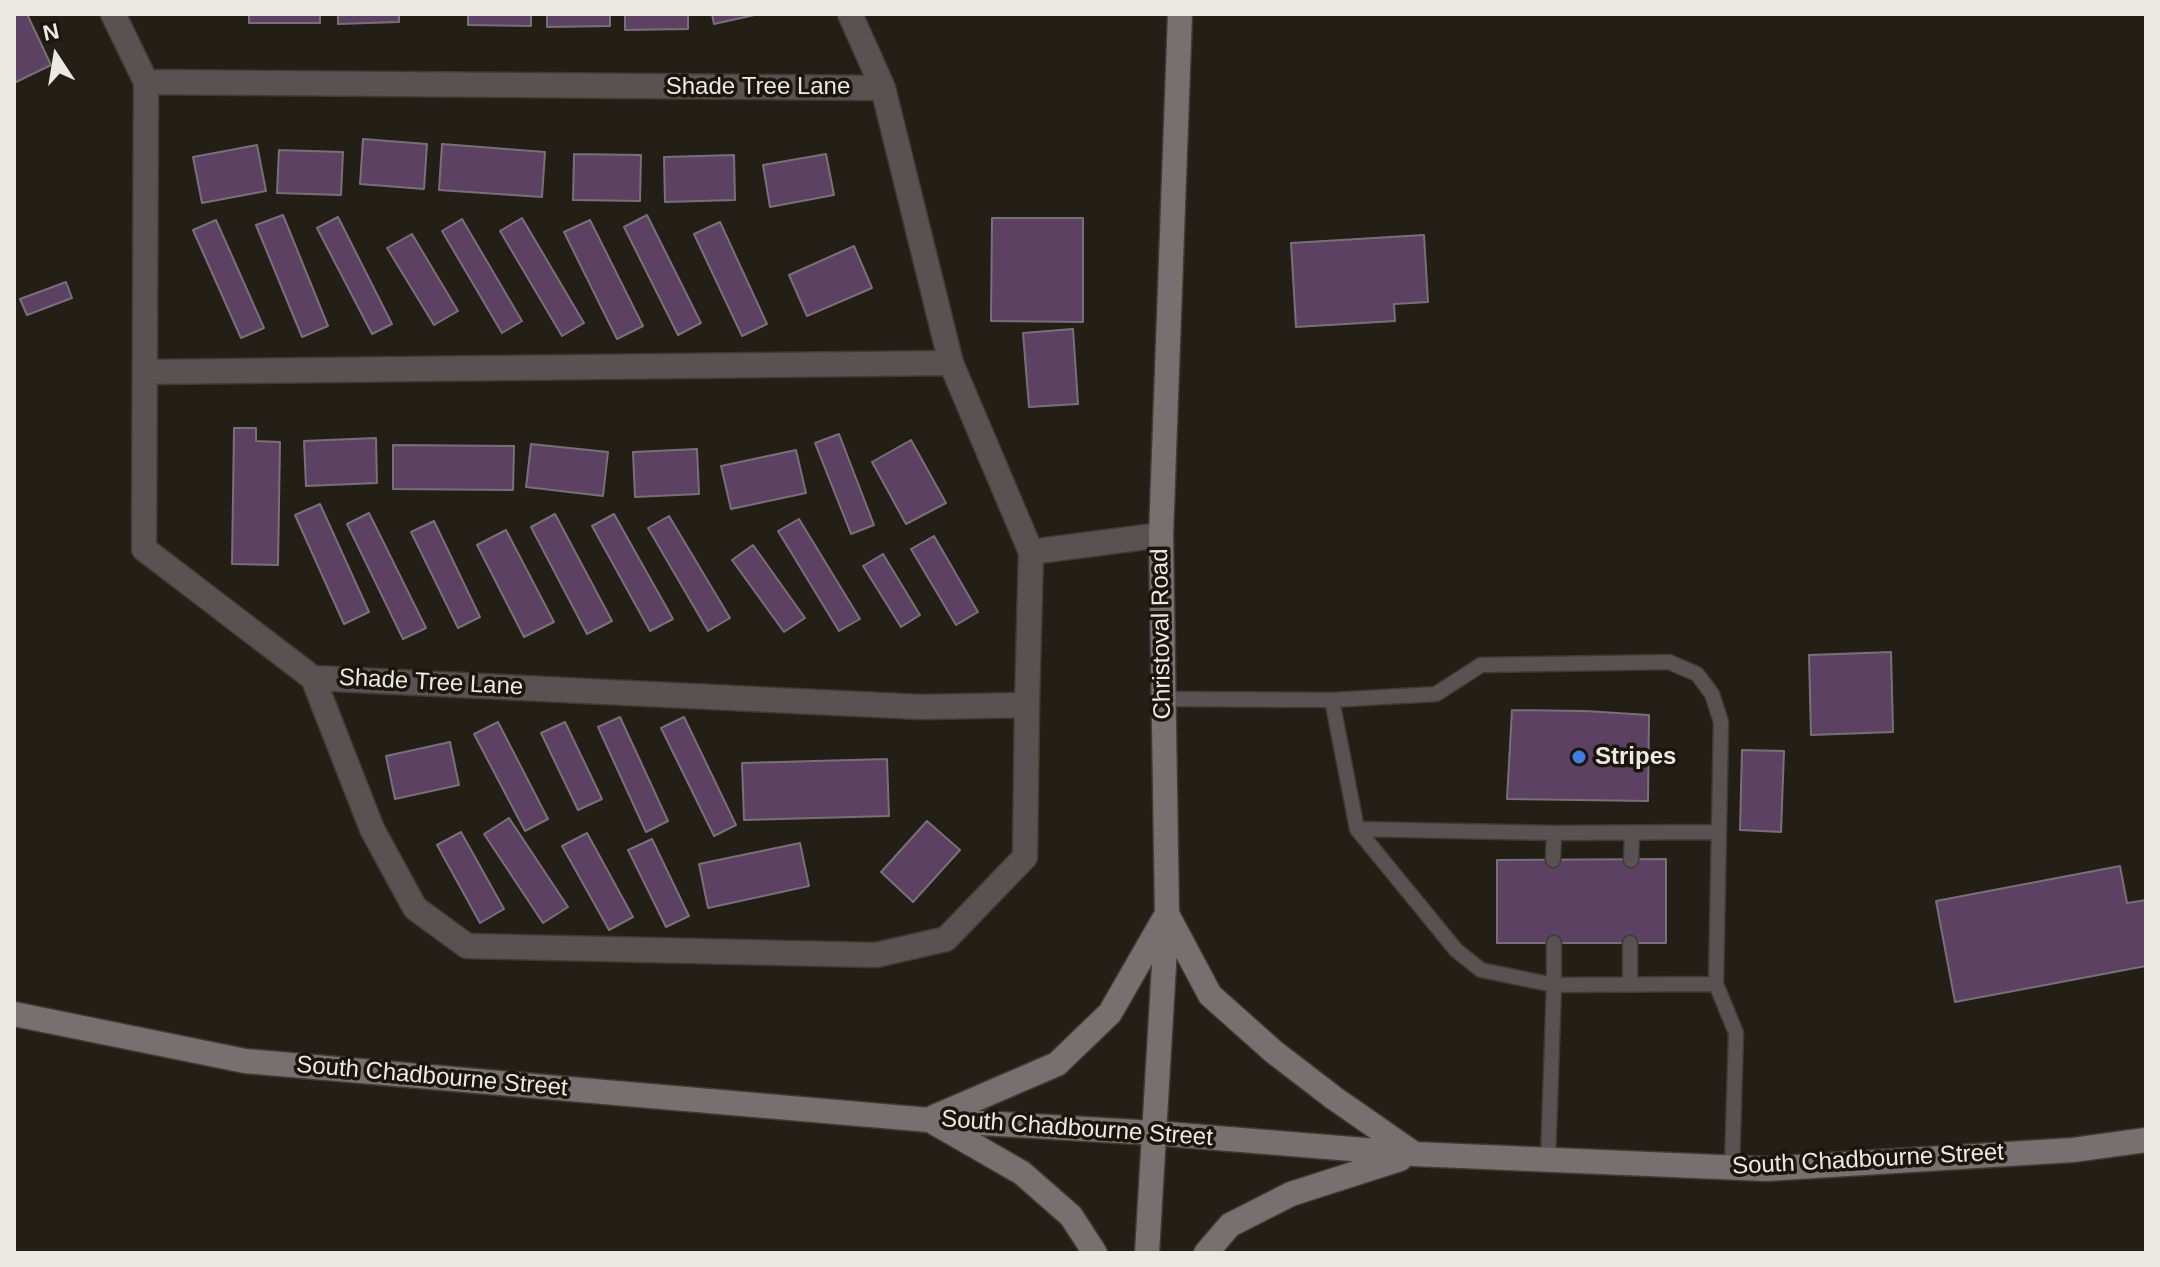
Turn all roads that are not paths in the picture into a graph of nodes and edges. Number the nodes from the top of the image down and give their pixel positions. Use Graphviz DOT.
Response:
graph roads {
  1 [pos="113,14"];
  2 [pos="850,14"];
  3 [pos="1180,14"];
  4 [pos="146,82"];
  5 [pos="883,88"];
  6 [pos="951,363"];
  7 [pos="145,372"];
  8 [pos="1161,535"];
  9 [pos="1031,552"];
  10 [pos="313,678"];
  11 [pos="1163,699"];
  12 [pos="1332,700"];
  13 [pos="1027,705"];
  14 [pos="1357,829"];
  15 [pos="1719,832"];
  16 [pos="1554,833"];
  17 [pos="1632,833"];
  18 [pos="1553,860"];
  19 [pos="1631,860"];
  20 [pos="1167,914"];
  21 [pos="1554,943"];
  22 [pos="1630,943"];
  23 [pos="1716,984"];
  24 [pos="1554,985"];
  25 [pos="1630,985"];
  26 [pos="14,1014"];
  27 [pos="929,1120"];
  28 [pos="1155,1133"];
  29 [pos="2146,1140"];
  30 [pos="1414,1154"];
  31 [pos="1548,1160"];
  32 [pos="1732,1168"];
  33 [pos="1095,1253"];
  34 [pos="1147,1253"];
  35 [pos="1206,1253"];
  1 -- 4 [label="street, Shade Tree Lane"];
  2 -- 5 [label="street"];
  3 -- 8 [label="main road, Christoval Road"];
  4 -- 5 [label="street, Shade Tree Lane"];
  4 -- 7 [label="street, Shade Tree Lane"];
  5 -- 6 [label="street, Shade Tree Lane"];
  6 -- 7 [label="street"];
  6 -- 9 [label="street, Shade Tree Lane"];
  7 -- 10 [label="street, Shade Tree Lane"];
  8 -- 9 [label="street"];
  8 -- 11 [label="main road, Christoval Road"];
  9 -- 13 [label="street, Shade Tree Lane"];
  10 -- 13 [label="street, Shade Tree Lane"];
  10 -- 13 [label="street"];
  11 -- 12 [label="lane"];
  11 -- 20 [label="main road, Christoval Road"];
  12 -- 14 [label="lane"];
  12 -- 15 [label="lane"];
  14 -- 16 [label="lane"];
  14 -- 24 [label="lane"];
  15 -- 17 [label="lane"];
  15 -- 23 [label="lane"];
  16 -- 17 [label="lane"];
  16 -- 18 [label="lane"];
  17 -- 19 [label="lane"];
  20 -- 27 [label="main road"];
  20 -- 28 [label="main road, Christoval Road"];
  20 -- 30 [label="main road"];
  21 -- 24 [label="lane"];
  22 -- 25 [label="lane"];
  23 -- 25 [label="lane"];
  23 -- 32 [label="lane"];
  24 -- 25 [label="lane"];
  24 -- 31 [label="lane"];
  26 -- 27 [label="main road, South Chadbourne Street"];
  27 -- 28 [label="main road, South Chadbourne Street"];
  27 -- 33 [label="main road"];
  28 -- 30 [label="main road, South Chadbourne Street"];
  28 -- 34 [label="main road, Christoval Road"];
  29 -- 32 [label="main road, South Chadbourne Street"];
  30 -- 31 [label="main road, South Chadbourne Street"];
  30 -- 35 [label="main road"];
  31 -- 32 [label="main road, South Chadbourne Street"];
}
